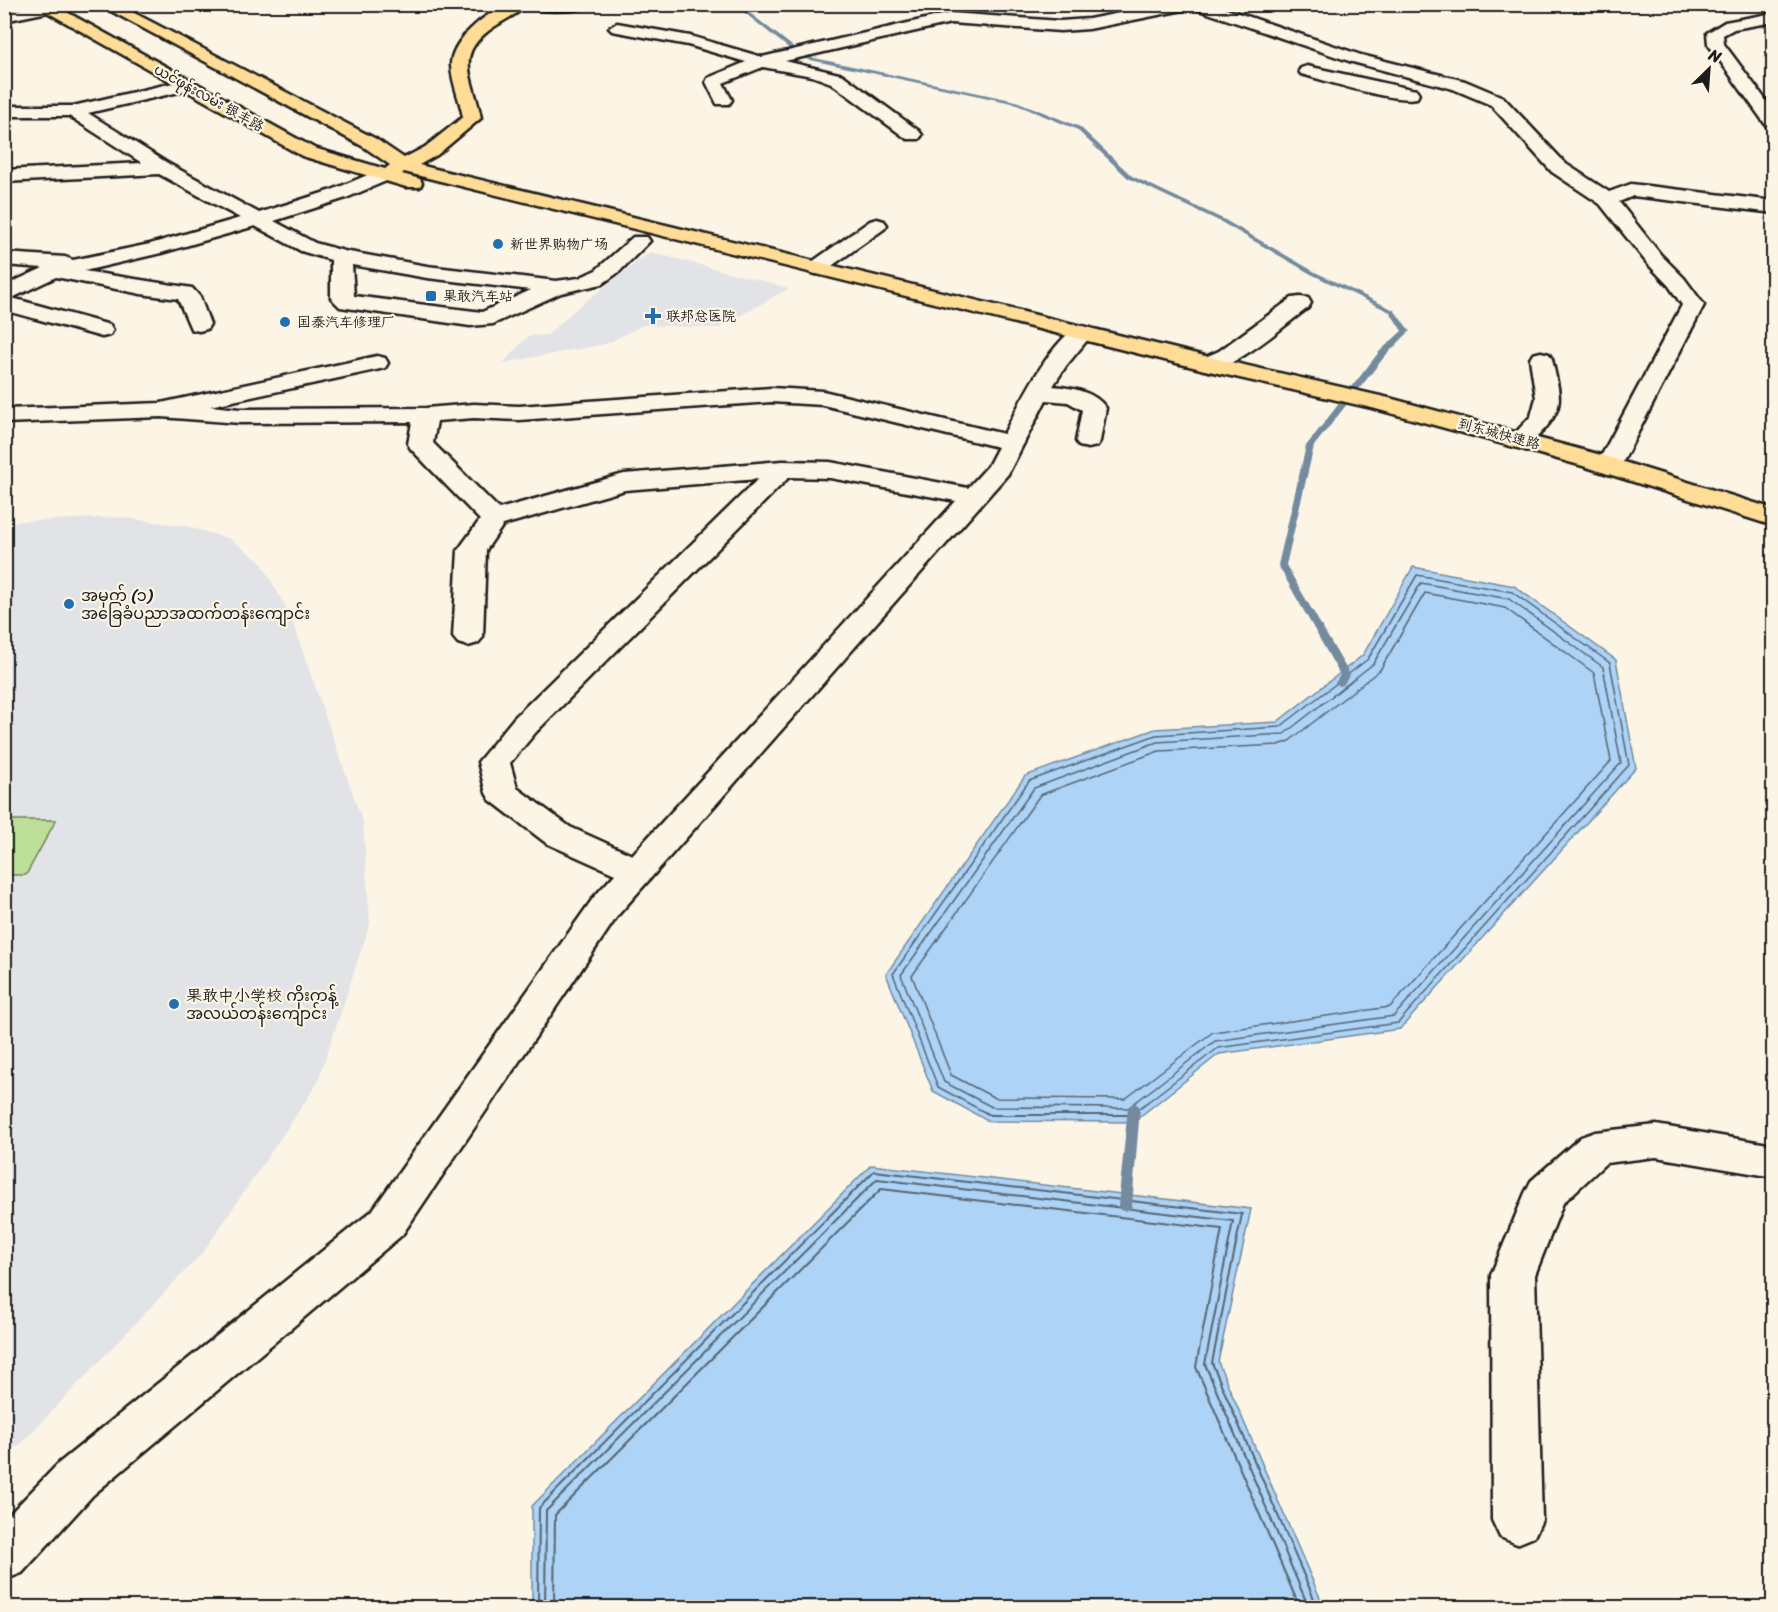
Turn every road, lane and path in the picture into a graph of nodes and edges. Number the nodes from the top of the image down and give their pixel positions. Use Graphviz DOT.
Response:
graph roads {
  1 [pos="105,4"];
  2 [pos="521,4"];
  3 [pos="527,4"];
  4 [pos="586,4"];
  5 [pos="1191,4"];
  6 [pos="1196,4"];
  7 [pos="44,6"];
  8 [pos="4,17"];
  9 [pos="1773,17"];
  10 [pos="617,28"];
  11 [pos="762,62"];
  12 [pos="1307,71"];
  13 [pos="186,85"];
  14 [pos="723,100"];
  15 [pos="1497,101"];
  16 [pos="4,111"];
  17 [pos="73,111"];
  18 [pos="1773,124"];
  19 [pos="913,135"];
  20 [pos="405,166"];
  21 [pos="162,168"];
  22 [pos="384,175"];
  23 [pos="4,176"];
  24 [pos="1607,200"];
  25 [pos="1773,207"];
  26 [pos="256,220"];
  27 [pos="877,225"];
  28 [pos="640,241"];
  29 [pos="341,257"];
  30 [pos="4,259"];
  31 [pos="79,264"];
  32 [pos="816,268"];
  33 [pos="53,271"];
  34 [pos="556,287"];
  35 [pos="4,294"];
  36 [pos="4,303"];
  37 [pos="1300,303"];
  38 [pos="199,324"];
  39 [pos="102,330"];
  40 [pos="1076,339"];
  41 [pos="1540,359"];
  42 [pos="377,363"];
  43 [pos="1209,364"];
  44 [pos="1275,385"];
  45 [pos="1039,392"];
  46 [pos="161,410"];
  47 [pos="1375,410"];
  48 [pos="426,415"];
  49 [pos="4,416"];
  50 [pos="1521,440"];
  51 [pos="1088,441"];
  52 [pos="1013,443"];
  53 [pos="1610,466"];
  54 [pos="782,469"];
  55 [pos="975,497"];
  56 [pos="1714,499"];
  57 [pos="1773,518"];
  58 [pos="494,519"];
  59 [pos="468,637"];
  60 [pos="638,871"];
  61 [pos="1773,1161"];
  62 [pos="1516,1520"];
  63 [pos="4,1556"];
  1 -- 20 [label="main road, ယင်ဖုန်းလမ်း 银丰路"];
  2 -- 20 [label="main road"];
  3 -- 4 [label="street"];
  5 -- 11 [label="street"];
  6 -- 15 [label="street"];
  7 -- 8 [label="street"];
  7 -- 13 [label="main road, ယင်ဖုန်းလမ်း 银丰路"];
  9 -- 18 [label="street"];
  10 -- 11 [label="street"];
  11 -- 14 [label="street"];
  11 -- 19 [label="street"];
  12 -- 15 [label="street"];
  13 -- 17 [label="street"];
  13 -- 22 [label="main road, ယင်ဖုန်းလမ်း 银丰路"];
  15 -- 24 [label="street"];
  16 -- 17 [label="street"];
  17 -- 21 [label="street"];
  20 -- 22 [label="main road"];
  20 -- 32 [label="main road, ယင်ဖုန်းလမ်း 银丰路"];
  21 -- 23 [label="street"];
  21 -- 26 [label="street"];
  22 -- 26 [label="street"];
  22 -- 28 [label="main road, ယင်ဖုန်းလမ်း 银丰路"];
  24 -- 25 [label="street"];
  24 -- 53 [label="street"];
  26 -- 29 [label="street"];
  26 -- 31 [label="street"];
  27 -- 32 [label="street"];
  28 -- 34 [label="street"];
  28 -- 40 [label="main road, ယင်ဖုန်းလမ်း 银丰路"];
  29 -- 34 [label="street"];
  29 -- 34 [label="street"];
  30 -- 31 [label="street"];
  31 -- 33 [label="street"];
  32 -- 40 [label="main road, ယင်ဖုန်းလမ်း 银丰路"];
  33 -- 35 [label="street"];
  33 -- 38 [label="street"];
  36 -- 39 [label="street"];
  37 -- 43 [label="street"];
  40 -- 43 [label="main road"];
  40 -- 44 [label="main road"];
  40 -- 45 [label="street"];
  41 -- 50 [label="street"];
  42 -- 46 [label="street"];
  43 -- 44 [label="main road"];
  44 -- 47 [label="main road"];
  45 -- 51 [label="street"];
  45 -- 52 [label="street"];
  46 -- 48 [label="street"];
  46 -- 49 [label="street"];
  47 -- 50 [label="main road, 到东城快速路"];
  47 -- 56 [label="main road, 到东城快速路"];
  48 -- 52 [label="street"];
  48 -- 58 [label="street"];
  50 -- 53 [label="main road, 到东城快速路"];
  52 -- 55 [label="street"];
  53 -- 56 [label="main road, 到东城快速路"];
  54 -- 55 [label="street"];
  54 -- 58 [label="street"];
  54 -- 60 [label="street"];
  55 -- 60 [label="street"];
  56 -- 57 [label="main road, 到东城快速路"];
  58 -- 59 [label="street"];
  60 -- 63 [label="street"];
  61 -- 62 [label="street"];
}
